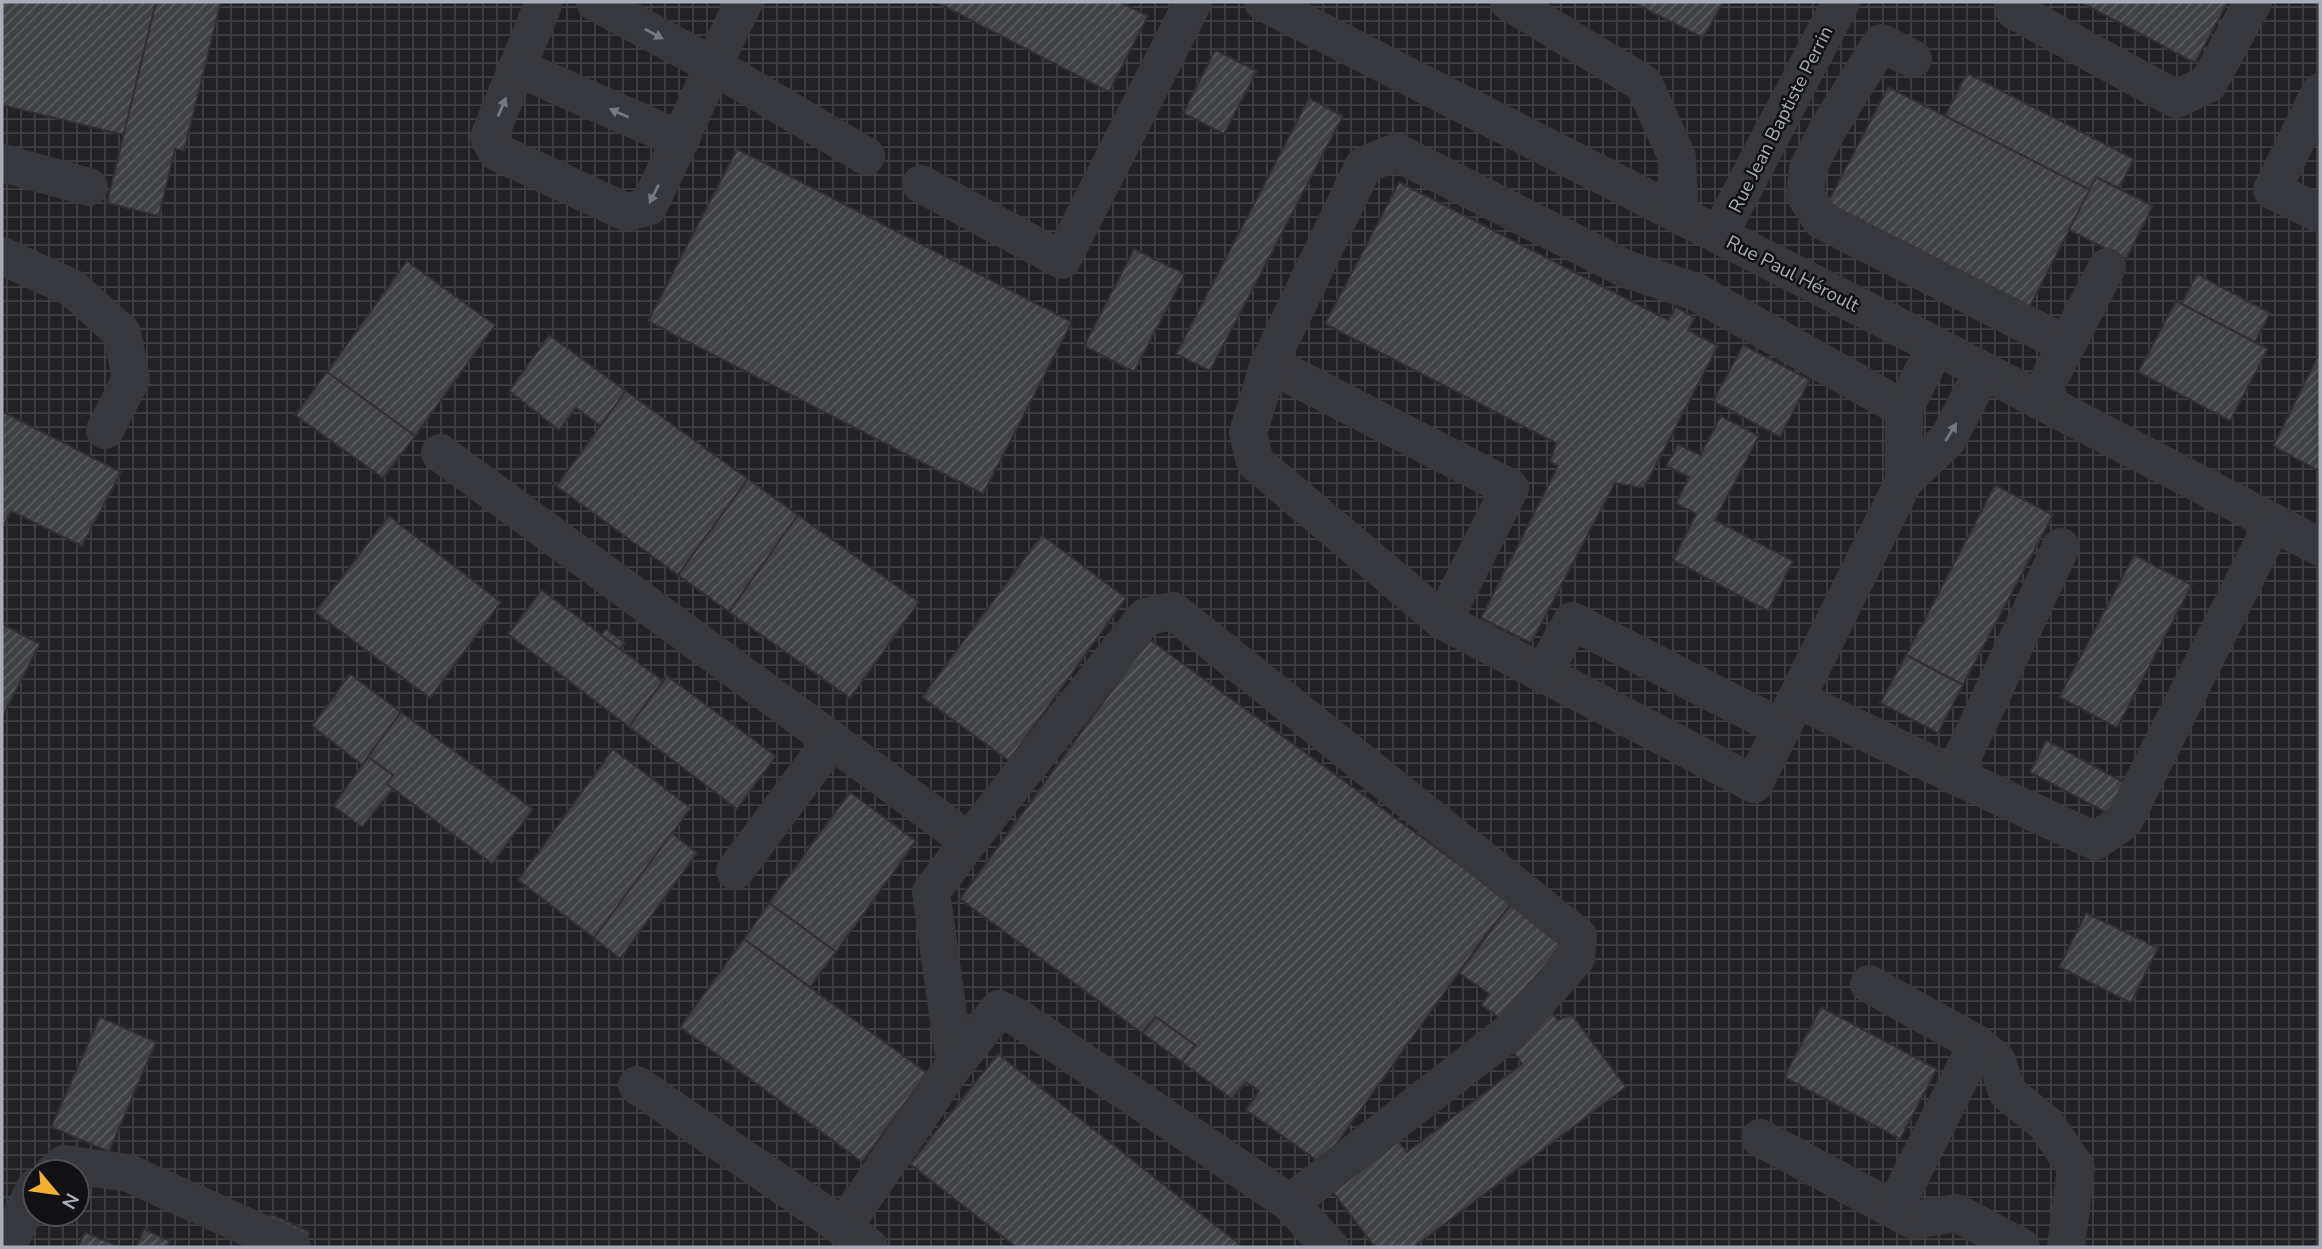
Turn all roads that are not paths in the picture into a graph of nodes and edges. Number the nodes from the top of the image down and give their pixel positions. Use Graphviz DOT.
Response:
graph roads {
  1 [pos="544,2"];
  2 [pos="595,2"];
  3 [pos="744,2"];
  4 [pos="1193,2"];
  5 [pos="1264,2"];
  6 [pos="1509,2"];
  7 [pos="1841,2"];
  8 [pos="2014,2"];
  9 [pos="2253,2"];
  10 [pos="1913,60"];
  11 [pos="712,65"];
  12 [pos="518,68"];
  13 [pos="2320,92"];
  14 [pos="681,140"];
  15 [pos="866,156"];
  16 [pos="2,163"];
  17 [pos="921,184"];
  18 [pos="89,187"];
  19 [pos="2320,214"];
  20 [pos="1680,216"];
  21 [pos="1719,235"];
  22 [pos="2,256"];
  23 [pos="2107,267"];
  24 [pos="2067,345"];
  25 [pos="1936,346"];
  26 [pos="1269,364"];
  27 [pos="1983,371"];
  28 [pos="2038,400"];
  29 [pos="1904,409"];
  30 [pos="105,430"];
  31 [pos="440,453"];
  32 [pos="1904,481"];
  33 [pos="2273,523"];
  34 [pos="2061,547"];
  35 [pos="2320,547"];
  36 [pos="1443,621"];
  37 [pos="1543,674"];
  38 [pos="1790,714"];
  39 [pos="832,740"];
  40 [pos="1954,775"];
  41 [pos="969,841"];
  42 [pos="735,871"];
  43 [pos="1869,984"];
  44 [pos="1977,1044"];
  45 [pos="955,1064"];
  46 [pos="637,1085"];
  47 [pos="1760,1138"];
  48 [pos="91,1168"];
  49 [pos="1290,1203"];
  50 [pos="21,1218"];
  51 [pos="1902,1225"];
  52 [pos="856,1237"];
  53 [pos="7,1247"];
  54 [pos="292,1247"];
  55 [pos="1330,1247"];
  56 [pos="2021,1247"];
  57 [pos="2067,1247"];
  1 -- 12 [label="street"];
  2 -- 11 [label="street, one-way"];
  3 -- 11 [label="street"];
  4 -- 17 [label="street"];
  5 -- 20 [label="street, Rue Paul Héroult"];
  6 -- 20 [label="street"];
  7 -- 21 [label="street, Rue Jean Baptiste Perrin"];
  8 -- 9 [label="street"];
  10 -- 24 [label="street"];
  11 -- 14 [label="street"];
  11 -- 15 [label="street"];
  14 -- 12 [label="street, one-way"];
  14 -- 12 [label="street, one-way"];
  13 -- 19 [label="street"];
  16 -- 18 [label="street"];
  20 -- 21 [label="street, Rue Paul Héroult"];
  21 -- 25 [label="street, Rue Paul Héroult"];
  22 -- 30 [label="street"];
  23 -- 24 [label="street"];
  24 -- 28 [label="street"];
  25 -- 27 [label="street, Rue Paul Héroult"];
  25 -- 29 [label="street"];
  26 -- 29 [label="street"];
  26 -- 36 [label="street"];
  26 -- 36 [label="street"];
  27 -- 28 [label="street, Rue Paul Héroult"];
  32 -- 27 [label="street, one-way"];
  28 -- 33 [label="street, Rue Paul Héroult"];
  29 -- 32 [label="street"];
  31 -- 39 [label="street"];
  32 -- 38 [label="street"];
  33 -- 35 [label="street, Rue Paul Héroult"];
  33 -- 40 [label="street"];
  34 -- 40 [label="street"];
  36 -- 37 [label="street"];
  37 -- 38 [label="street"];
  37 -- 38 [label="street"];
  38 -- 40 [label="street"];
  39 -- 41 [label="street"];
  39 -- 42 [label="street"];
  41 -- 45 [label="street"];
  41 -- 49 [label="street"];
  43 -- 44 [label="street"];
  44 -- 51 [label="street"];
  44 -- 57 [label="street"];
  45 -- 49 [label="street"];
  45 -- 52 [label="street"];
  46 -- 52 [label="street"];
  47 -- 51 [label="street"];
  48 -- 54 [label="street"];
  49 -- 55 [label="street"];
  50 -- 53 [label="street"];
  51 -- 56 [label="street"];
}
